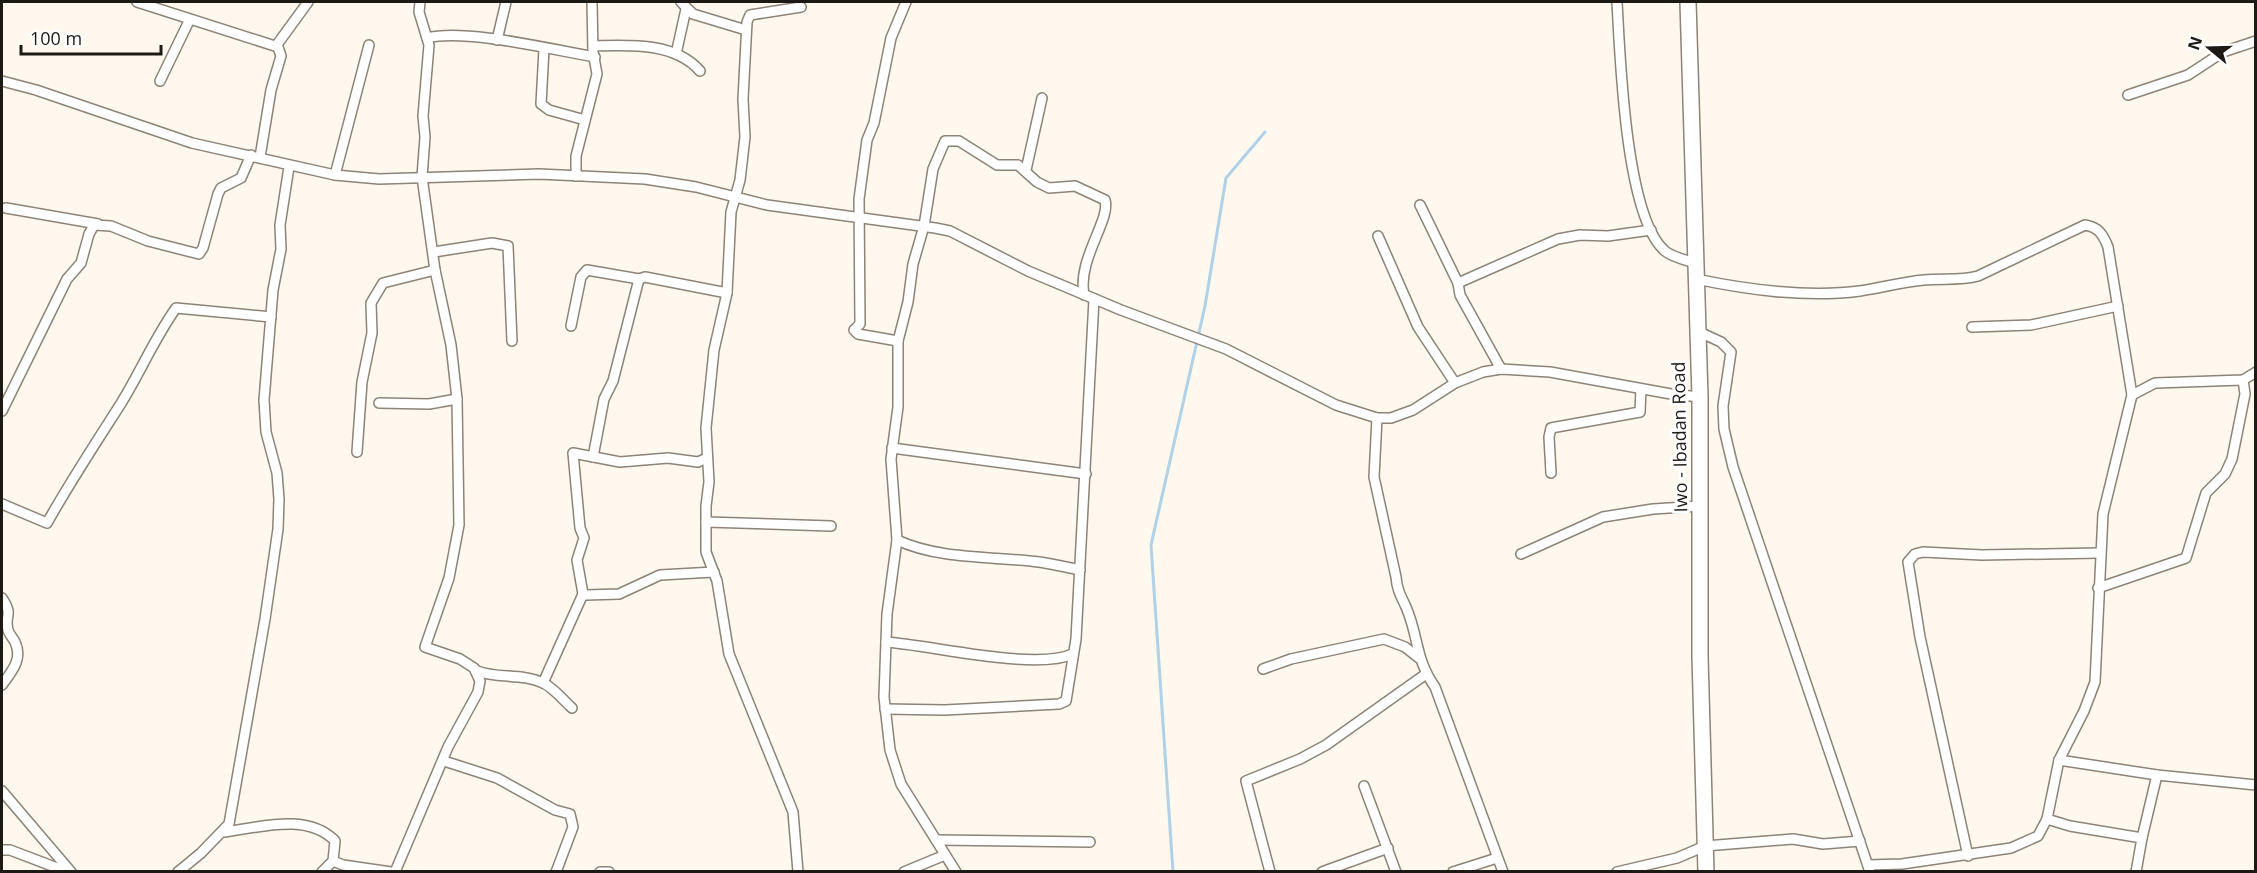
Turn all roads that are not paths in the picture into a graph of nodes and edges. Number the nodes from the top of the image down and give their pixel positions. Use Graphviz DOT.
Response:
graph roads {
  1 [pos="137,2"];
  2 [pos="308,2"];
  3 [pos="420,2"];
  4 [pos="506,2"];
  5 [pos="592,2"];
  6 [pos="906,2"];
  7 [pos="1617,2"];
  8 [pos="1688,2"];
  9 [pos="683,5"];
  10 [pos="801,7"];
  11 [pos="189,21"];
  12 [pos="746,30"];
  13 [pos="427,38"];
  14 [pos="497,40"];
  15 [pos="2256,40"];
  16 [pos="369,45"];
  17 [pos="276,46"];
  18 [pos="594,46"];
  19 [pos="544,49"];
  20 [pos="676,54"];
  21 [pos="595,57"];
  22 [pos="700,71"];
  23 [pos="2,81"];
  24 [pos="160,81"];
  25 [pos="2128,95"];
  26 [pos="1042,98"];
  27 [pos="585,120"];
  28 [pos="256,156"];
  29 [pos="289,167"];
  30 [pos="1026,170"];
  31 [pos="335,175"];
  32 [pos="576,176"];
  33 [pos="422,177"];
  34 [pos="734,196"];
  35 [pos="1420,205"];
  36 [pos="6,208"];
  37 [pos="860,219"];
  38 [pos="98,224"];
  39 [pos="924,226"];
  40 [pos="1651,230"];
  41 [pos="1378,236"];
  42 [pos="434,252"];
  43 [pos="435,270"];
  44 [pos="1695,271"];
  45 [pos="639,279"];
  46 [pos="1458,283"];
  47 [pos="727,293"];
  48 [pos="1084,295"];
  49 [pos="1094,299"];
  50 [pos="2118,306"];
  51 [pos="271,317"];
  52 [pos="571,326"];
  53 [pos="1972,327"];
  54 [pos="1696,331"];
  55 [pos="512,341"];
  56 [pos="898,341"];
  57 [pos="1501,369"];
  58 [pos="2251,377"];
  59 [pos="1455,383"];
  60 [pos="1641,389"];
  61 [pos="2133,395"];
  62 [pos="1700,397"];
  63 [pos="457,399"];
  64 [pos="379,403"];
  65 [pos="2,411"];
  66 [pos="1377,418"];
  67 [pos="892,448"];
  68 [pos="357,452"];
  69 [pos="593,457"];
  70 [pos="707,459"];
  71 [pos="1551,472"];
  72 [pos="1086,474"];
  73 [pos="2,504"];
  74 [pos="1701,506"];
  75 [pos="706,522"];
  76 [pos="831,526"];
  77 [pos="897,540"];
  78 [pos="2099,553"];
  79 [pos="1521,554"];
  80 [pos="1080,570"];
  81 [pos="714,572"];
  82 [pos="2098,588"];
  83 [pos="583,594"];
  84 [pos="2,598"];
  85 [pos="886,642"];
  86 [pos="1073,654"];
  87 [pos="1419,659"];
  88 [pos="1263,669"];
  89 [pos="477,671"];
  90 [pos="1426,674"];
  91 [pos="543,683"];
  92 [pos="2,685"];
  93 [pos="572,708"];
  94 [pos="885,709"];
  95 [pos="2059,760"];
  96 [pos="444,761"];
  97 [pos="2157,775"];
  98 [pos="2256,785"];
  99 [pos="1364,786"];
  100 [pos="2,791"];
  101 [pos="2047,819"];
  102 [pos="224,832"];
  103 [pos="2142,838"];
  104 [pos="936,840"];
  105 [pos="1860,841"];
  106 [pos="1090,842"];
  107 [pos="1705,846"];
  108 [pos="1388,848"];
  109 [pos="2,849"];
  110 [pos="945,855"];
  111 [pos="1968,856"];
  112 [pos="1497,858"];
  113 [pos="333,861"];
  114 [pos="1869,868"];
  115 [pos="69,872"];
  116 [pos="178,872"];
  117 [pos="322,872"];
  118 [pos="393,872"];
  119 [pos="556,872"];
  120 [pos="600,872"];
  121 [pos="609,872"];
  122 [pos="798,872"];
  123 [pos="904,872"];
  124 [pos="956,872"];
  125 [pos="1270,872"];
  126 [pos="1322,872"];
  127 [pos="1396,872"];
  128 [pos="1453,872"];
  129 [pos="1503,872"];
  130 [pos="1617,872"];
  131 [pos="1706,872"];
  132 [pos="2136,872"];
  1 -- 11 [label="street"];
  2 -- 17 [label="street"];
  3 -- 13 [label="street"];
  4 -- 14 [label="street"];
  5 -- 18 [label="street"];
  6 -- 37 [label="street"];
  7 -- 40 [label="street"];
  8 -- 44 [label="main road, Iwo - Ibadan Road"];
  9 -- 12 [label="street"];
  9 -- 20 [label="street"];
  10 -- 12 [label="street"];
  11 -- 17 [label="street"];
  11 -- 24 [label="street"];
  12 -- 34 [label="street"];
  13 -- 14 [label="street"];
  13 -- 33 [label="street"];
  14 -- 19 [label="street"];
  15 -- 25 [label="street"];
  16 -- 31 [label="street"];
  17 -- 28 [label="street"];
  18 -- 20 [label="street"];
  18 -- 21 [label="street"];
  19 -- 21 [label="street"];
  19 -- 27 [label="street"];
  20 -- 22 [label="street"];
  21 -- 27 [label="street"];
  23 -- 28 [label="street"];
  26 -- 30 [label="street"];
  27 -- 32 [label="street"];
  28 -- 29 [label="street"];
  28 -- 38 [label="street"];
  29 -- 31 [label="street"];
  29 -- 51 [label="street"];
  30 -- 39 [label="street"];
  30 -- 48 [label="street"];
  31 -- 33 [label="street"];
  32 -- 33 [label="street"];
  32 -- 34 [label="street"];
  33 -- 42 [label="street"];
  34 -- 37 [label="street"];
  34 -- 47 [label="street"];
  35 -- 46 [label="street"];
  36 -- 38 [label="street"];
  37 -- 39 [label="street"];
  37 -- 56 [label="street"];
  38 -- 65 [label="street"];
  39 -- 48 [label="street"];
  39 -- 56 [label="street"];
  40 -- 44 [label="street"];
  40 -- 46 [label="street"];
  41 -- 59 [label="street"];
  42 -- 43 [label="street"];
  42 -- 55 [label="street"];
  43 -- 63 [label="street"];
  43 -- 68 [label="street"];
  44 -- 50 [label="street"];
  44 -- 54 [label="main road, Iwo - Ibadan Road"];
  45 -- 47 [label="street"];
  45 -- 52 [label="street"];
  45 -- 69 [label="street"];
  46 -- 57 [label="street"];
  47 -- 70 [label="street"];
  48 -- 49 [label="street"];
  49 -- 66 [label="street"];
  49 -- 72 [label="street"];
  50 -- 53 [label="street"];
  50 -- 61 [label="street"];
  51 -- 73 [label="street"];
  51 -- 102 [label="street"];
  54 -- 62 [label="main road, Iwo - Ibadan Road"];
  54 -- 105 [label="street"];
  56 -- 67 [label="street"];
  57 -- 59 [label="street"];
  57 -- 60 [label="street"];
  58 -- 61 [label="street"];
  58 -- 82 [label="street"];
  59 -- 66 [label="street"];
  60 -- 62 [label="street"];
  60 -- 71 [label="street"];
  61 -- 78 [label="street"];
  62 -- 74 [label="main road, Iwo - Ibadan Road"];
  63 -- 64 [label="street"];
  63 -- 89 [label="street"];
  66 -- 87 [label="street"];
  67 -- 72 [label="street"];
  67 -- 77 [label="street"];
  69 -- 70 [label="street"];
  69 -- 83 [label="street"];
  70 -- 75 [label="street"];
  72 -- 80 [label="street"];
  74 -- 79 [label="street"];
  74 -- 107 [label="main road, Iwo - Ibadan Road"];
  75 -- 76 [label="street"];
  75 -- 81 [label="street"];
  77 -- 80 [label="street"];
  77 -- 85 [label="street"];
  78 -- 82 [label="street"];
  78 -- 111 [label="street"];
  80 -- 86 [label="street"];
  81 -- 83 [label="street"];
  81 -- 122 [label="street"];
  82 -- 95 [label="street"];
  83 -- 91 [label="street"];
  84 -- 92 [label="street"];
  85 -- 86 [label="street"];
  85 -- 94 [label="street"];
  86 -- 94 [label="street"];
  87 -- 88 [label="street"];
  87 -- 90 [label="street"];
  89 -- 91 [label="street"];
  89 -- 96 [label="street"];
  90 -- 112 [label="street"];
  90 -- 125 [label="street"];
  91 -- 93 [label="street"];
  94 -- 104 [label="street"];
  95 -- 97 [label="street"];
  95 -- 101 [label="street"];
  96 -- 118 [label="street"];
  96 -- 119 [label="street"];
  97 -- 98 [label="street"];
  97 -- 103 [label="street"];
  99 -- 108 [label="street"];
  100 -- 115 [label="street"];
  101 -- 103 [label="street"];
  101 -- 111 [label="street"];
  102 -- 113 [label="street"];
  102 -- 116 [label="street"];
  103 -- 132 [label="street"];
  104 -- 106 [label="street"];
  104 -- 110 [label="street"];
  105 -- 107 [label="street"];
  105 -- 114 [label="street"];
  107 -- 130 [label="street"];
  107 -- 131 [label="main road, Iwo - Ibadan Road"];
  108 -- 126 [label="street"];
  108 -- 127 [label="street"];
  109 -- 115 [label="street"];
  110 -- 123 [label="street"];
  110 -- 124 [label="street"];
  111 -- 114 [label="street"];
  112 -- 128 [label="street"];
  112 -- 129 [label="street"];
  113 -- 117 [label="street"];
  113 -- 118 [label="street"];
  120 -- 121 [label="street"];
}
